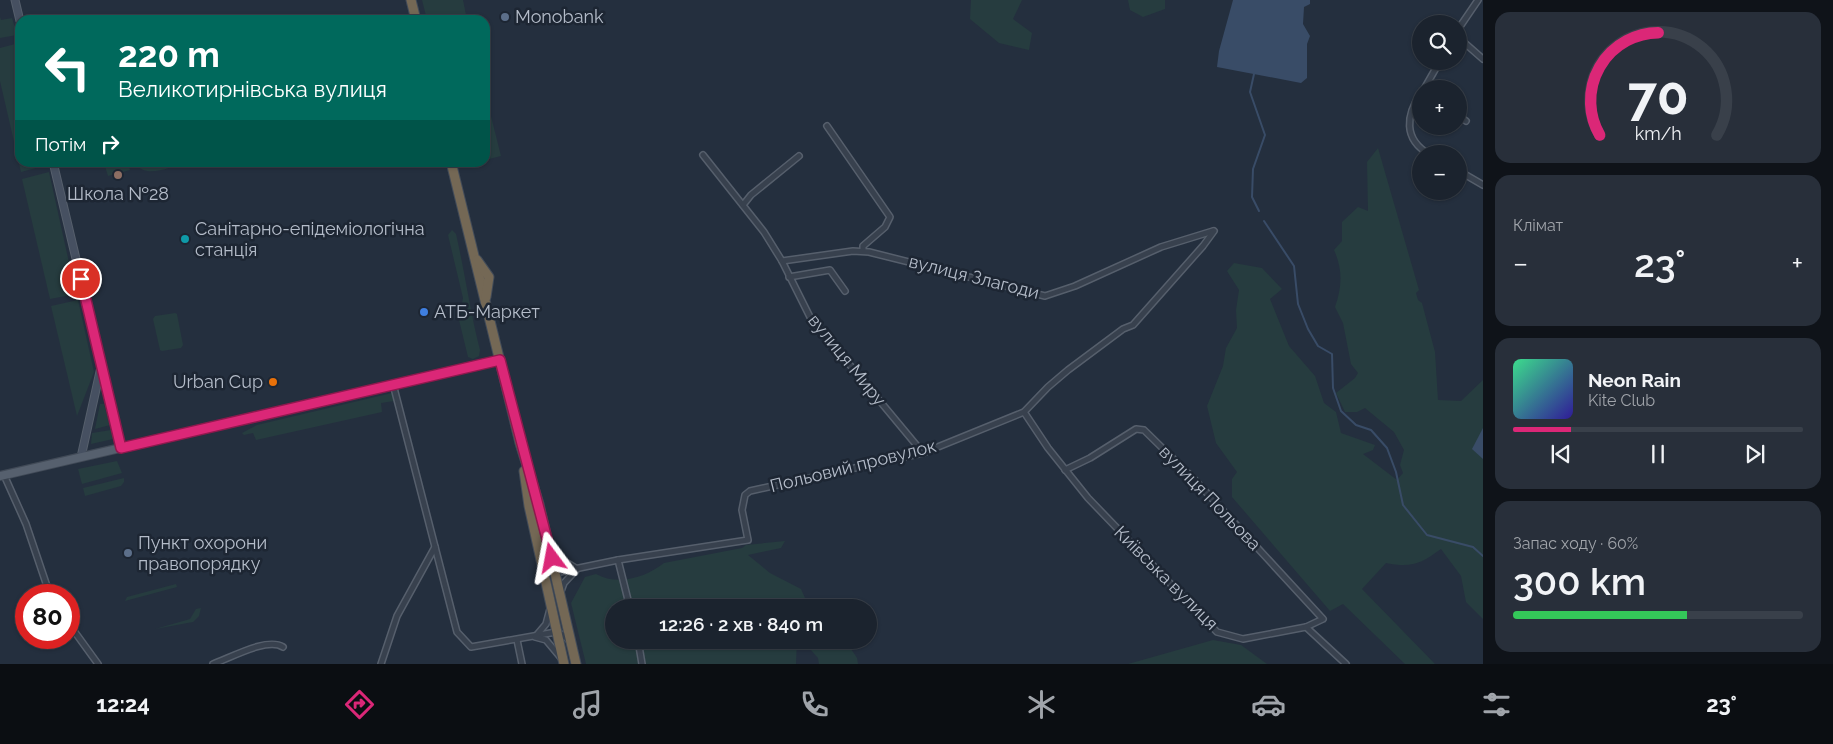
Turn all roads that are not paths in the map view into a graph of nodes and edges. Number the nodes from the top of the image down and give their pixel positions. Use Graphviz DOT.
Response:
graph roads {
  1 [pos="15,0"];
  2 [pos="410,0"];
  3 [pos="1478,0"];
  4 [pos="19,15"];
  5 [pos="414,15"];
  6 [pos="1467,16"];
  7 [pos="1467,45"];
  8 [pos="1483,59"];
  9 [pos="1412,113"];
  10 [pos="827,126"];
  11 [pos="1412,135"];
  12 [pos="703,155"];
  13 [pos="799,156"];
  14 [pos="55,167"];
  15 [pos="452,167"];
  16 [pos="1467,176"];
  17 [pos="1483,185"];
  18 [pos="743,205"];
  19 [pos="863,251"];
  20 [pos="782,261"];
  21 [pos="789,276"];
  22 [pos="845,291"];
  23 [pos="500,360"];
  24 [pos="101,364"];
  25 [pos="393,384"];
  26 [pos="1024,412"];
  27 [pos="520,443"];
  28 [pos="121,448"];
  29 [pos="923,453"];
  30 [pos="82,457"];
  31 [pos="1065,470"];
  32 [pos="2,475"];
  33 [pos="548,543"];
  34 [pos="436,546"];
  35 [pos="538,549"];
  36 [pos="618,560"];
  37 [pos="577,569"];
  38 [pos="555,573"];
  39 [pos="46,584"];
  40 [pos="547,592"];
  41 [pos="560,596"];
  42 [pos="628,599"];
  43 [pos="550,609"];
  44 [pos="565,617"];
  45 [pos="1306,627"];
  46 [pos="556,632"];
  47 [pos="535,637"];
  48 [pos="80,639"];
  49 [pos="517,640"];
  50 [pos="571,642"];
  51 [pos="283,647"];
  52 [pos="640,649"];
  53 [pos="98,664"];
  54 [pos="213,664"];
  55 [pos="381,664"];
  56 [pos="522,664"];
  57 [pos="564,664"];
  58 [pos="576,664"];
  59 [pos="642,664"];
  60 [pos="1346,664"];
  1 -- 4 [label="main road"];
  2 -- 5 [label="highway"];
  3 -- 6 [label="street"];
  7 -- 8 [label="street"];
  9 -- 11 [label="street"];
  10 -- 19 [label="street"];
  12 -- 18 [label="street, вулиця Миру"];
  13 -- 18 [label="street"];
  14 -- 24 [label="main road"];
  15 -- 23 [label="highway"];
  16 -- 17 [label="street"];
  18 -- 20 [label="street, вулиця Миру"];
  19 -- 20 [label="street, вулиця Злагоди"];
  19 -- 26 [label="street, вулиця Злагоди"];
  20 -- 21 [label="street, вулиця Миру"];
  21 -- 22 [label="street"];
  21 -- 29 [label="street, вулиця Миру"];
  23 -- 25 [label="main road"];
  23 -- 27 [label="highway"];
  24 -- 28 [label="main road"];
  24 -- 30 [label="main road"];
  25 -- 28 [label="main road"];
  25 -- 34 [label="street"];
  26 -- 29 [label="street, Польовий провулок"];
  26 -- 31 [label="street, Київська вулиця"];
  27 -- 33 [label="highway"];
  27 -- 35 [label="highway"];
  28 -- 30 [label="main road"];
  29 -- 36 [label="street, Польовий провулок"];
  30 -- 32 [label="main road"];
  31 -- 45 [label="street, Київська вулиця"];
  31 -- 45 [label="street, вулиця Польова"];
  32 -- 39 [label="street"];
  33 -- 37 [label="street"];
  33 -- 38 [label="highway"];
  34 -- 49 [label="street"];
  34 -- 55 [label="street"];
  35 -- 38 [label="street"];
  35 -- 40 [label="highway"];
  36 -- 37 [label="street, Польовий провулок"];
  36 -- 42 [label="street"];
  37 -- 38 [label="street, Польовий провулок"];
  37 -- 41 [label="street"];
  38 -- 40 [label="street"];
  38 -- 41 [label="highway"];
  40 -- 43 [label="highway"];
  41 -- 44 [label="highway"];
  43 -- 46 [label="highway"];
  43 -- 47 [label="street"];
  44 -- 46 [label="street"];
  44 -- 50 [label="highway"];
  45 -- 60 [label="street"];
  46 -- 47 [label="street"];
  46 -- 50 [label="street"];
  46 -- 57 [label="highway"];
  47 -- 49 [label="street"];
  47 -- 57 [label="street"];
  48 -- 53 [label="street"];
  49 -- 56 [label="street"];
  50 -- 58 [label="highway"];
  51 -- 54 [label="street"];
  52 -- 59 [label="street"];
}
